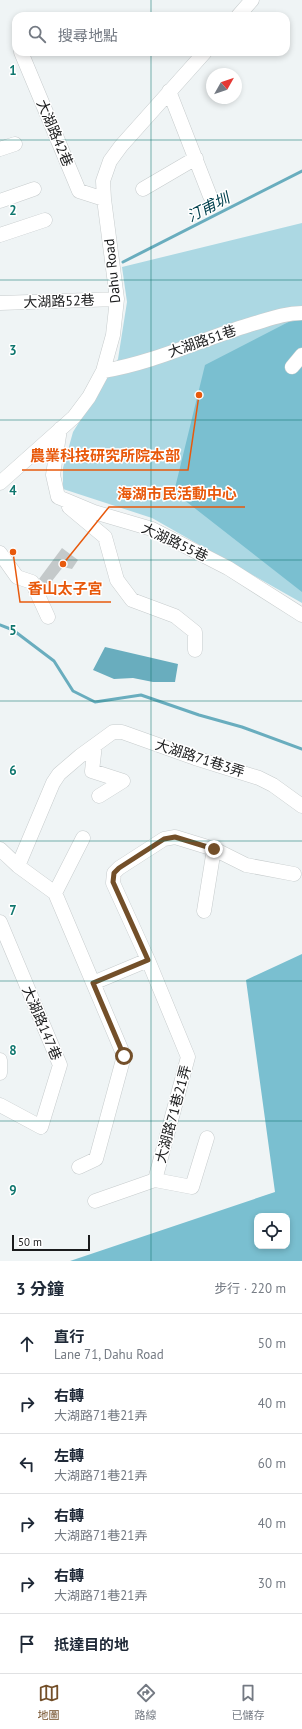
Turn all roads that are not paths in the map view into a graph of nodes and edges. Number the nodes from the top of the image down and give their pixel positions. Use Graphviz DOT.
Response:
graph roads {
  1 [pos="252,0"];
  2 [pos="242,12"];
  3 [pos="23,56"];
  4 [pos="201,56"];
  5 [pos="169,91"];
  6 [pos="15,144"];
  7 [pos="0,149"];
  8 [pos="196,158"];
  9 [pos="34,189"];
  10 [pos="143,189"];
  11 [pos="210,196"];
  12 [pos="104,199"];
  13 [pos="0,201"];
  14 [pos="45,220"];
  15 [pos="0,235"];
  16 [pos="117,298"];
  17 [pos="0,302"];
  18 [pos="302,313"];
  19 [pos="302,356"];
  20 [pos="292,367"];
  21 [pos="103,371"];
  22 [pos="60,429"];
  23 [pos="0,483"];
  24 [pos="58,497"];
  25 [pos="0,553"];
  26 [pos="302,615"];
  27 [pos="48,617"];
  28 [pos="195,650"];
  29 [pos="95,745"];
  30 [pos="99,796"];
  31 [pos="302,806"];
  32 [pos="83,838"];
  33 [pos="0,849"];
  34 [pos="214,849"];
  35 [pos="18,866"];
  36 [pos="294,874"];
  37 [pos="55,893"];
  38 [pos="204,911"];
  39 [pos="0,922"];
  40 [pos="148,960"];
  41 [pos="93,983"];
  42 [pos="0,1060"];
  43 [pos="0,1073"];
  44 [pos="0,1105"];
  45 [pos="207,1138"];
  46 [pos="79,1167"];
  47 [pos="155,1180"];
  48 [pos="95,1201"];
  1 -- 2 [label="street"];
  3 -- 12 [label="street, 大湖路42巷"];
  4 -- 5 [label="street, Dahu Road"];
  5 -- 8 [label="street"];
  5 -- 12 [label="street, Dahu Road"];
  6 -- 7 [label="street"];
  8 -- 10 [label="street"];
  8 -- 11 [label="street"];
  9 -- 13 [label="street"];
  12 -- 16 [label="street, Dahu Road"];
  14 -- 15 [label="street"];
  16 -- 17 [label="street, 大湖路52巷"];
  16 -- 21 [label="street, Dahu Road"];
  18 -- 21 [label="street, 大湖路51巷"];
  19 -- 20 [label="street"];
  21 -- 22 [label="street, Dahu Road"];
  22 -- 23 [label="street, Dahu Road"];
  22 -- 24 [label="street"];
  24 -- 26 [label="street, 大湖路55巷"];
  24 -- 28 [label="street"];
  25 -- 27 [label="street"];
  29 -- 30 [label="street"];
  29 -- 31 [label="street, 大湖路71巷3弄"];
  29 -- 35 [label="street, 大湖路71巷3弄"];
  32 -- 37 [label="street"];
  33 -- 35 [label="street"];
  34 -- 36 [label="street, 大湖路71巷21弄"];
  34 -- 38 [label="street"];
  34 -- 40 [label="street, 大湖路71巷21弄"];
  35 -- 37 [label="street"];
  37 -- 41 [label="street"];
  39 -- 44 [label="street, 大湖路147巷"];
  40 -- 41 [label="street"];
  40 -- 47 [label="street, 大湖路71巷21弄"];
  41 -- 46 [label="street"];
  42 -- 43 [label="street"];
  45 -- 47 [label="street, 大湖路71巷21弄"];
  47 -- 48 [label="street, 大湖路71巷21弄"];
}
